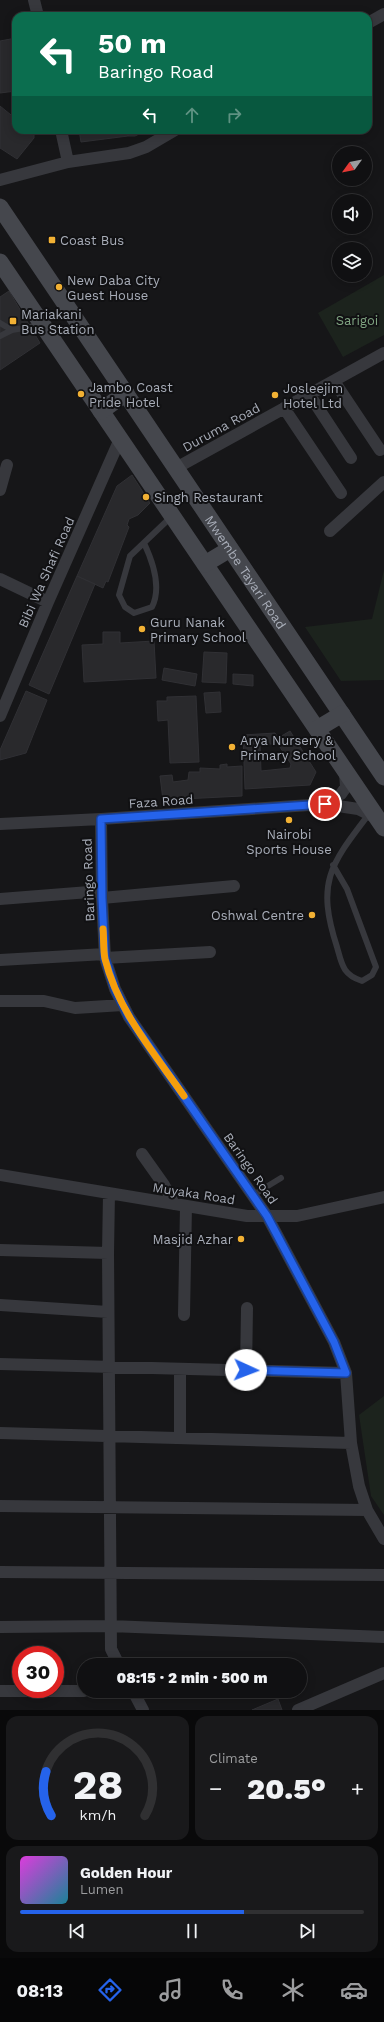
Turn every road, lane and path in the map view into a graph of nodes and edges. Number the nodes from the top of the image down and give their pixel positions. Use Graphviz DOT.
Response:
graph roads {
  1 [pos="34,0"];
  2 [pos="37,12"];
  3 [pos="384,14"];
  4 [pos="372,21"];
  5 [pos="62,134"];
  6 [pos="169,134"];
  7 [pos="68,162"];
  8 [pos="0,180"];
  9 [pos="0,207"];
  10 [pos="0,262"];
  11 [pos="0,324"];
  12 [pos="42,324"];
  13 [pos="12,330"];
  14 [pos="0,336"];
  15 [pos="384,353"];
  16 [pos="334,381"];
  17 [pos="126,393"];
  18 [pos="309,394"];
  19 [pos="284,408"];
  20 [pos="101,411"];
  21 [pos="120,439"];
  22 [pos="380,450"];
  23 [pos="351,458"];
  24 [pos="7,465"];
  25 [pos="176,468"];
  26 [pos="384,482"];
  27 [pos="0,490"];
  28 [pos="341,493"];
  29 [pos="172,516"];
  30 [pos="330,531"];
  31 [pos="144,543"];
  32 [pos="230,549"];
  33 [pos="205,564"];
  34 [pos="0,579"];
  35 [pos="48,602"];
  36 [pos="342,714"];
  37 [pos="0,716"];
  38 [pos="317,729"];
  39 [pos="345,771"];
  40 [pos="384,777"];
  41 [pos="325,804"];
  42 [pos="101,819"];
  43 [pos="377,820"];
  44 [pos="0,824"];
  45 [pos="333,865"];
  46 [pos="234,886"];
  47 [pos="102,895"];
  48 [pos="0,899"];
  49 [pos="210,952"];
  50 [pos="105,956"];
  51 [pos="0,960"];
  52 [pos="0,1001"];
  53 [pos="123,1005"];
  54 [pos="142,1154"];
  55 [pos="0,1175"];
  56 [pos="281,1178"];
  57 [pos="164,1185"];
  58 [pos="109,1193"];
  59 [pos="253,1195"];
  60 [pos="384,1197"];
  61 [pos="158,1202"];
  62 [pos="180,1205"];
  63 [pos="267,1216"];
  64 [pos="0,1250"];
  65 [pos="108,1253"];
  66 [pos="0,1305"];
  67 [pos="247,1308"];
  68 [pos="108,1312"];
  69 [pos="184,1315"];
  70 [pos="0,1364"];
  71 [pos="109,1367"];
  72 [pos="180,1369"];
  73 [pos="246,1370"];
  74 [pos="346,1373"];
  75 [pos="0,1433"];
  76 [pos="109,1436"];
  77 [pos="180,1438"];
  78 [pos="351,1443"];
  79 [pos="0,1506"];
  80 [pos="110,1507"];
  81 [pos="367,1510"];
  82 [pos="384,1539"];
  83 [pos="0,1572"];
  84 [pos="110,1573"];
  85 [pos="384,1574"];
  86 [pos="110,1626"];
  87 [pos="0,1627"];
  88 [pos="384,1637"];
  89 [pos="116,1658"];
  90 [pos="384,1673"];
  91 [pos="0,1691"];
  92 [pos="77,1691"];
  93 [pos="137,1698"];
  94 [pos="143,1710"];
  95 [pos="298,1710"];
  1 -- 2 [label="street"];
  3 -- 4 [label="street"];
  5 -- 7 [label="street"];
  6 -- 7 [label="street"];
  7 -- 8 [label="street"];
  9 -- 17 [label="street, Mwembe Tayari Road"];
  10 -- 12 [label="street"];
  11 -- 13 [label="lane"];
  12 -- 13 [label="lane"];
  12 -- 20 [label="street"];
  13 -- 14 [label="lane"];
  15 -- 16 [label="street, Duruma Road"];
  16 -- 18 [label="street, Duruma Road"];
  16 -- 22 [label="street"];
  17 -- 20 [label="street"];
  17 -- 25 [label="street, Mwembe Tayari Road"];
  18 -- 19 [label="street, Duruma Road"];
  18 -- 23 [label="street"];
  19 -- 25 [label="street, Duruma Road"];
  19 -- 28 [label="street"];
  20 -- 21 [label="street"];
  21 -- 29 [label="street"];
  21 -- 35 [label="street, Bibi Wa Shafi Road"];
  24 -- 27 [label="street"];
  25 -- 32 [label="street, Mwembe Tayari Road"];
  26 -- 30 [label="street"];
  29 -- 31 [label="lane"];
  29 -- 33 [label="street"];
  31 -- 31 [label="lane"];
  32 -- 33 [label="street"];
  32 -- 36 [label="street, Mwembe Tayari Road"];
  33 -- 38 [label="street"];
  34 -- 35 [label="street"];
  35 -- 37 [label="street, Bibi Wa Shafi Road"];
  36 -- 38 [label="street"];
  36 -- 40 [label="street, Mwembe Tayari Road"];
  38 -- 39 [label="street"];
  39 -- 41 [label="street"];
  39 -- 43 [label="street"];
  41 -- 42 [label="street, Faza Road"];
  41 -- 43 [label="street, Faza Road"];
  42 -- 44 [label="street, Faza Road"];
  42 -- 47 [label="street, Baringo Road"];
  43 -- 45 [label="lane"];
  45 -- 45 [label="lane"];
  46 -- 47 [label="street"];
  47 -- 48 [label="street"];
  47 -- 50 [label="street, Baringo Road"];
  49 -- 50 [label="street"];
  50 -- 51 [label="street"];
  50 -- 53 [label="street, Baringo Road"];
  52 -- 53 [label="street"];
  53 -- 59 [label="street, Baringo Road"];
  54 -- 57 [label="street"];
  55 -- 58 [label="street, Muyaka Road"];
  56 -- 59 [label="lane"];
  57 -- 61 [label="street"];
  57 -- 62 [label="street"];
  58 -- 61 [label="street, Muyaka Road"];
  58 -- 65 [label="street"];
  59 -- 63 [label="street, Baringo Road"];
  60 -- 63 [label="street, Muyaka Road"];
  61 -- 62 [label="street, Muyaka Road"];
  62 -- 63 [label="street, Muyaka Road"];
  62 -- 69 [label="street"];
  63 -- 74 [label="street, Baringo Road"];
  64 -- 65 [label="street"];
  65 -- 68 [label="street"];
  66 -- 68 [label="street"];
  67 -- 73 [label="street"];
  68 -- 71 [label="street"];
  70 -- 71 [label="street"];
  71 -- 72 [label="street"];
  71 -- 76 [label="street"];
  72 -- 73 [label="street"];
  72 -- 77 [label="street"];
  73 -- 74 [label="street"];
  74 -- 78 [label="street, Baringo Road"];
  75 -- 76 [label="street"];
  76 -- 77 [label="street"];
  76 -- 80 [label="street"];
  77 -- 78 [label="street"];
  78 -- 81 [label="street, Baringo Road"];
  79 -- 80 [label="street"];
  80 -- 81 [label="street"];
  80 -- 84 [label="street"];
  81 -- 82 [label="street, Baringo Road"];
  83 -- 84 [label="street"];
  84 -- 85 [label="street"];
  84 -- 86 [label="street"];
  86 -- 87 [label="street"];
  86 -- 88 [label="street"];
  86 -- 89 [label="street"];
  90 -- 95 [label="street"];
  91 -- 92 [label="street"];
  93 -- 94 [label="street"];
}
